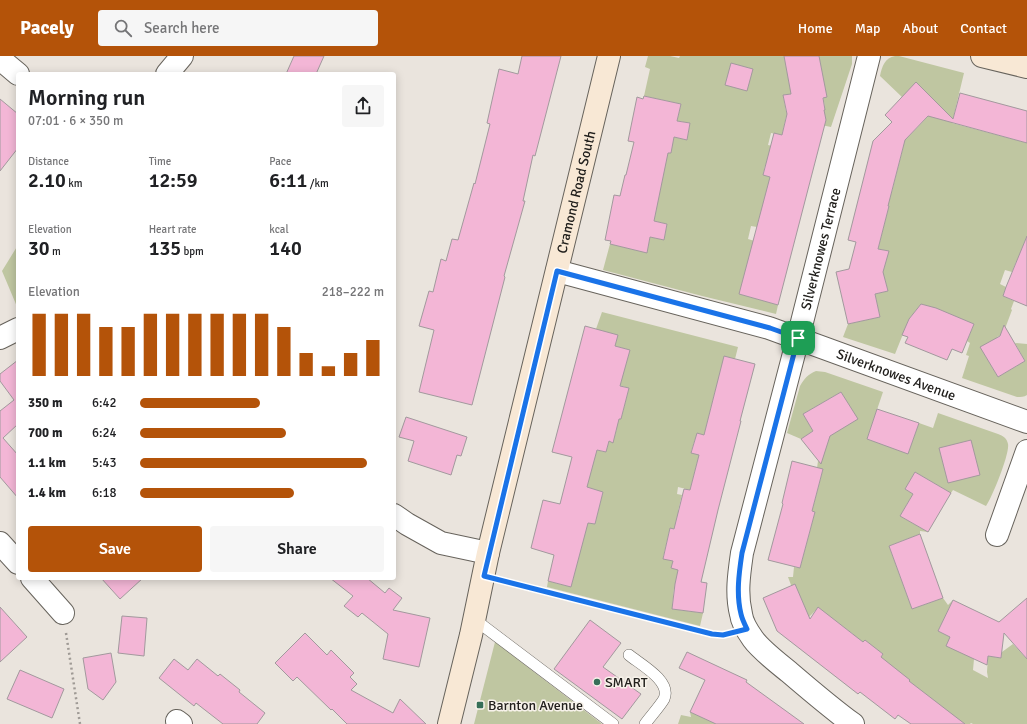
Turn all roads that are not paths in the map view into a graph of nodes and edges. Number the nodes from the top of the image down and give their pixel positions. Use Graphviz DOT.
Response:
graph roads {
  1 [pos="182,56"];
  2 [pos="609,56"];
  3 [pos="869,56"];
  4 [pos="982,56"];
  5 [pos="0,59"];
  6 [pos="1027,67"];
  7 [pos="16,72"];
  8 [pos="169,72"];
  9 [pos="557,271"];
  10 [pos="16,330"];
  11 [pos="0,338"];
  12 [pos="798,338"];
  13 [pos="1027,422"];
  14 [pos="1027,451"];
  15 [pos="396,516"];
  16 [pos="997,535"];
  17 [pos="0,543"];
  18 [pos="488,553"];
  19 [pos="16,561"];
  20 [pos="34,580"];
  21 [pos="63,613"];
  22 [pos="474,619"];
  23 [pos="629,655"];
  24 [pos="449,724"];
  25 [pos="614,724"];
  26 [pos="645,724"];
  27 [pos="853,724"];
  1 -- 8 [label="street"];
  2 -- 9 [label="street, Cramond Road South"];
  3 -- 12 [label="street, Silverknowes Terrace"];
  4 -- 6 [label="street"];
  5 -- 7 [label="street"];
  9 -- 12 [label="street, Silverknowes Avenue"];
  9 -- 18 [label="street, Cramond Road South"];
  10 -- 11 [label="street"];
  12 -- 13 [label="street, Silverknowes Avenue"];
  12 -- 27 [label="street, Silverknowes Terrace"];
  14 -- 16 [label="street"];
  15 -- 18 [label="street"];
  17 -- 19 [label="street"];
  18 -- 22 [label="street, Cramond Road South"];
  20 -- 21 [label="street"];
  22 -- 24 [label="street, Cramond Road South"];
  22 -- 25 [label="lane"];
  23 -- 26 [label="lane"];
}
